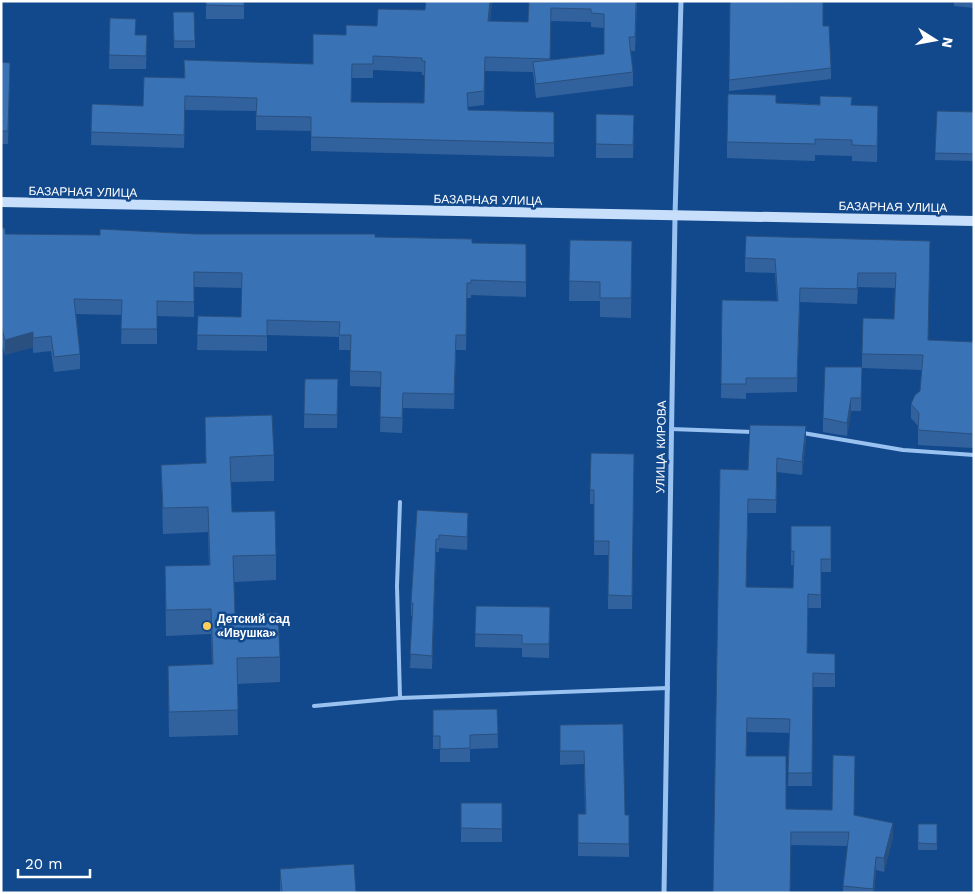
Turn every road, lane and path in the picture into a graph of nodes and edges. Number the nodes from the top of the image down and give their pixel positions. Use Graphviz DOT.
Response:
graph roads {
  1 [pos="681,1"];
  2 [pos="1,202"];
  3 [pos="675,216"];
  4 [pos="974,221"];
  5 [pos="671,429"];
  6 [pos="760,432"];
  7 [pos="797,433"];
  8 [pos="974,455"];
  9 [pos="400,502"];
  10 [pos="668,688"];
  11 [pos="400,698"];
  12 [pos="314,706"];
  13 [pos="664,893"];
  1 -- 3 [label="street, УЛИЦА КИРОВА"];
  2 -- 3 [label="main road, БАЗАРНАЯ УЛИЦА"];
  3 -- 4 [label="main road, БАЗАРНАЯ УЛИЦА"];
  3 -- 5 [label="street, УЛИЦА КИРОВА"];
  5 -- 6 [label="lane"];
  5 -- 10 [label="street, УЛИЦА КИРОВА"];
  7 -- 8 [label="lane"];
  9 -- 11 [label="lane"];
  10 -- 11 [label="lane"];
  10 -- 13 [label="street, УЛИЦА КИРОВА"];
  11 -- 12 [label="lane"];
}
